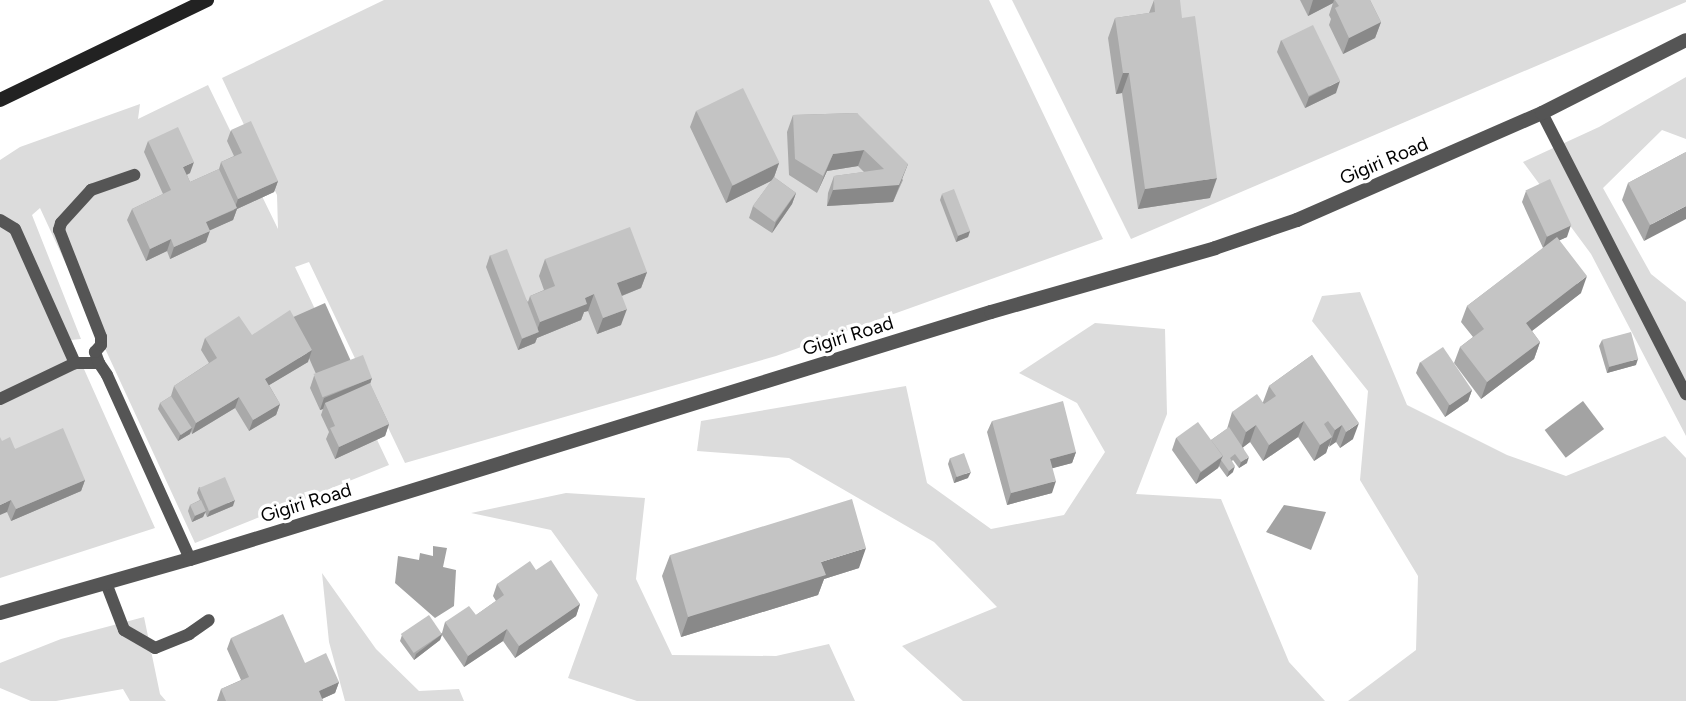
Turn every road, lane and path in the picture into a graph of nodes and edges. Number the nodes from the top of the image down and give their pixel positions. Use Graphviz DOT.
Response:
graph roads {
  1 [pos="207,0"];
  2 [pos="1686,40"];
  3 [pos="0,100"];
  4 [pos="1542,113"];
  5 [pos="134,175"];
  6 [pos="0,220"];
  7 [pos="75,363"];
  8 [pos="99,363"];
  9 [pos="1686,394"];
  10 [pos="0,399"];
  11 [pos="190,559"];
  12 [pos="106,583"];
  13 [pos="0,613"];
  14 [pos="209,620"];
  1 -- 3 [label="main road"];
  2 -- 4 [label="street, Gigiri Road"];
  4 -- 9 [label="lane"];
  4 -- 11 [label="street, Gigiri Road"];
  5 -- 8 [label="lane"];
  6 -- 7 [label="lane"];
  7 -- 8 [label="lane"];
  7 -- 10 [label="lane"];
  8 -- 11 [label="lane"];
  11 -- 12 [label="street, Gigiri Road"];
  12 -- 13 [label="street, Gigiri Road"];
  12 -- 14 [label="lane"];
}
